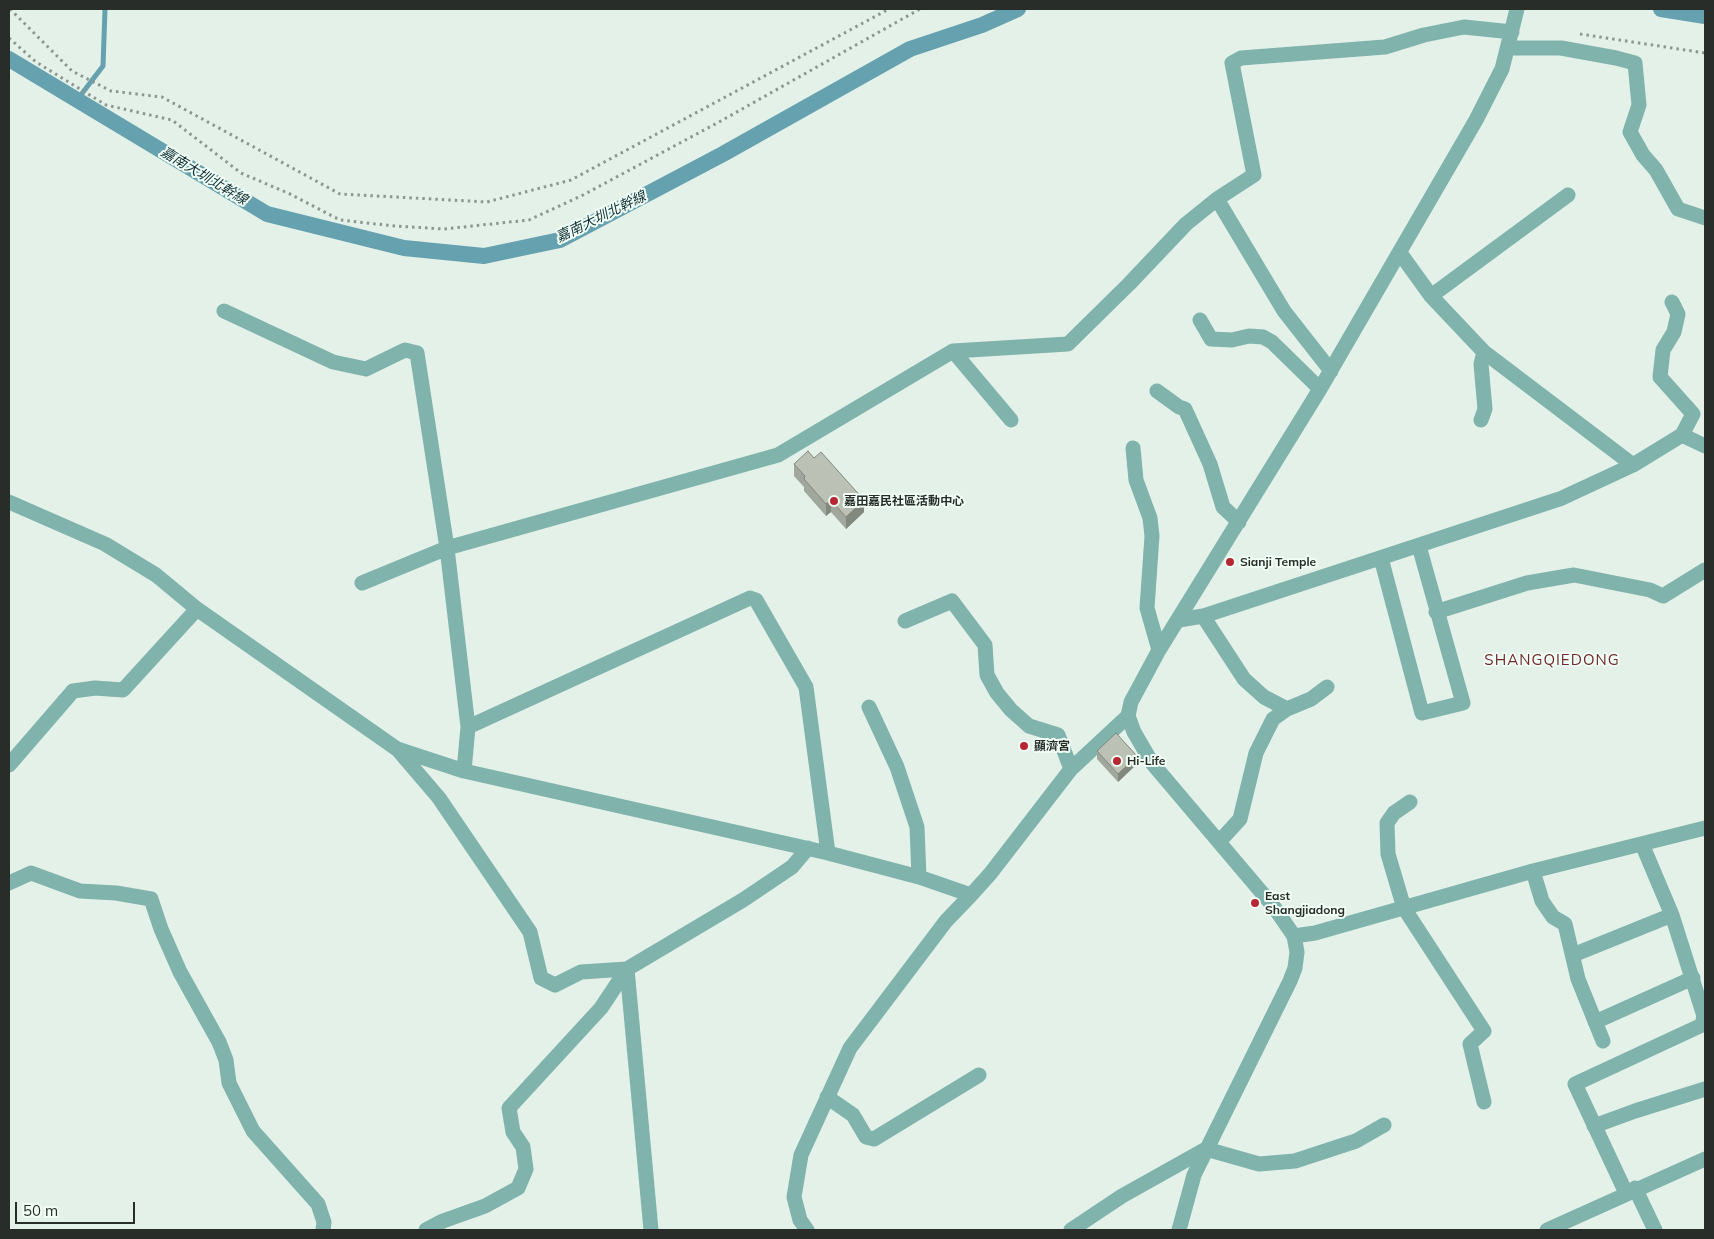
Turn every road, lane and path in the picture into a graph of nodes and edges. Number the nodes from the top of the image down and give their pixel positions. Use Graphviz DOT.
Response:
graph roads {
  1 [pos="10,9"];
  2 [pos="889,9"];
  3 [pos="920,9"];
  4 [pos="1514,21"];
  5 [pos="9,38"];
  6 [pos="1509,48"];
  7 [pos="1568,195"];
  8 [pos="1218,199"];
  9 [pos="1705,218"];
  10 [pos="1400,253"];
  11 [pos="1431,296"];
  12 [pos="1672,302"];
  13 [pos="224,311"];
  14 [pos="1200,320"];
  15 [pos="953,351"];
  16 [pos="1484,352"];
  17 [pos="1331,371"];
  18 [pos="1320,389"];
  19 [pos="1157,391"];
  20 [pos="1011,420"];
  21 [pos="1480,420"];
  22 [pos="1682,435"];
  23 [pos="1705,446"];
  24 [pos="1133,448"];
  25 [pos="1633,465"];
  26 [pos="9,502"];
  27 [pos="1239,522"];
  28 [pos="1419,546"];
  29 [pos="447,548"];
  30 [pos="1381,558"];
  31 [pos="1705,570"];
  32 [pos="362,583"];
  33 [pos="198,609"];
  34 [pos="1436,612"];
  35 [pos="1203,616"];
  36 [pos="1178,620"];
  37 [pos="905,621"];
  38 [pos="1159,650"];
  39 [pos="1327,687"];
  40 [pos="869,707"];
  41 [pos="1287,709"];
  42 [pos="1128,716"];
  43 [pos="468,727"];
  44 [pos="397,749"];
  45 [pos="9,765"];
  46 [pos="1071,769"];
  47 [pos="464,771"];
  48 [pos="1410,802"];
  49 [pos="1705,828"];
  50 [pos="1220,842"];
  51 [pos="1642,844"];
  52 [pos="808,848"];
  53 [pos="828,853"];
  54 [pos="1533,871"];
  55 [pos="919,876"];
  56 [pos="9,884"];
  57 [pos="971,895"];
  58 [pos="1404,908"];
  59 [pos="1672,915"];
  60 [pos="1294,936"];
  61 [pos="1573,955"];
  62 [pos="627,969"];
  63 [pos="1693,978"];
  64 [pos="1595,1022"];
  65 [pos="1603,1041"];
  66 [pos="979,1075"];
  67 [pos="1705,1090"];
  68 [pos="826,1097"];
  69 [pos="1484,1102"];
  70 [pos="1384,1125"];
  71 [pos="1594,1126"];
  72 [pos="1206,1149"];
  73 [pos="1705,1159"];
  74 [pos="1631,1191"];
  75 [pos="323,1230"];
  76 [pos="426,1230"];
  77 [pos="651,1230"];
  78 [pos="807,1230"];
  79 [pos="1071,1230"];
  80 [pos="1179,1230"];
  81 [pos="1548,1230"];
  82 [pos="1655,1230"];
  1 -- 2 [label="path"];
  3 -- 5 [label="path"];
  4 -- 6 [label="street"];
  4 -- 8 [label="street"];
  6 -- 9 [label="street"];
  6 -- 10 [label="street"];
  7 -- 11 [label="street"];
  8 -- 15 [label="street"];
  8 -- 17 [label="street"];
  10 -- 11 [label="street"];
  10 -- 17 [label="street"];
  11 -- 16 [label="street"];
  12 -- 22 [label="street"];
  13 -- 29 [label="street"];
  14 -- 18 [label="street"];
  15 -- 20 [label="street"];
  15 -- 29 [label="street"];
  16 -- 21 [label="street"];
  16 -- 25 [label="street"];
  17 -- 18 [label="street"];
  18 -- 27 [label="street"];
  19 -- 27 [label="street"];
  22 -- 23 [label="street"];
  22 -- 25 [label="street"];
  24 -- 38 [label="street"];
  25 -- 28 [label="street"];
  26 -- 33 [label="street"];
  27 -- 36 [label="street"];
  28 -- 30 [label="street"];
  28 -- 34 [label="street"];
  29 -- 32 [label="street"];
  29 -- 43 [label="street"];
  30 -- 34 [label="street"];
  30 -- 35 [label="street"];
  31 -- 34 [label="street"];
  33 -- 44 [label="street"];
  33 -- 45 [label="street"];
  35 -- 36 [label="street"];
  35 -- 41 [label="street"];
  36 -- 38 [label="street"];
  37 -- 46 [label="street"];
  38 -- 42 [label="street"];
  39 -- 41 [label="street"];
  40 -- 55 [label="street"];
  41 -- 50 [label="street"];
  42 -- 46 [label="street"];
  42 -- 50 [label="street"];
  43 -- 47 [label="street"];
  43 -- 53 [label="street"];
  44 -- 47 [label="street"];
  44 -- 62 [label="street"];
  46 -- 57 [label="street"];
  47 -- 52 [label="street"];
  48 -- 58 [label="street"];
  49 -- 51 [label="street"];
  50 -- 60 [label="street"];
  51 -- 54 [label="street"];
  51 -- 59 [label="street"];
  52 -- 53 [label="street"];
  52 -- 62 [label="street"];
  53 -- 55 [label="street"];
  54 -- 58 [label="street"];
  54 -- 61 [label="street"];
  55 -- 57 [label="street"];
  56 -- 75 [label="street"];
  57 -- 68 [label="street"];
  58 -- 60 [label="street"];
  58 -- 69 [label="street"];
  59 -- 61 [label="street"];
  59 -- 63 [label="street"];
  60 -- 72 [label="street"];
  61 -- 64 [label="street"];
  62 -- 76 [label="street"];
  62 -- 77 [label="street"];
  63 -- 64 [label="street"];
  63 -- 71 [label="street"];
  64 -- 65 [label="street"];
  66 -- 68 [label="street"];
  67 -- 71 [label="street"];
  68 -- 78 [label="street"];
  70 -- 72 [label="street"];
  71 -- 74 [label="street"];
  72 -- 79 [label="street"];
  72 -- 80 [label="street"];
  73 -- 74 [label="street"];
  74 -- 81 [label="street"];
  74 -- 82 [label="street"];
}
